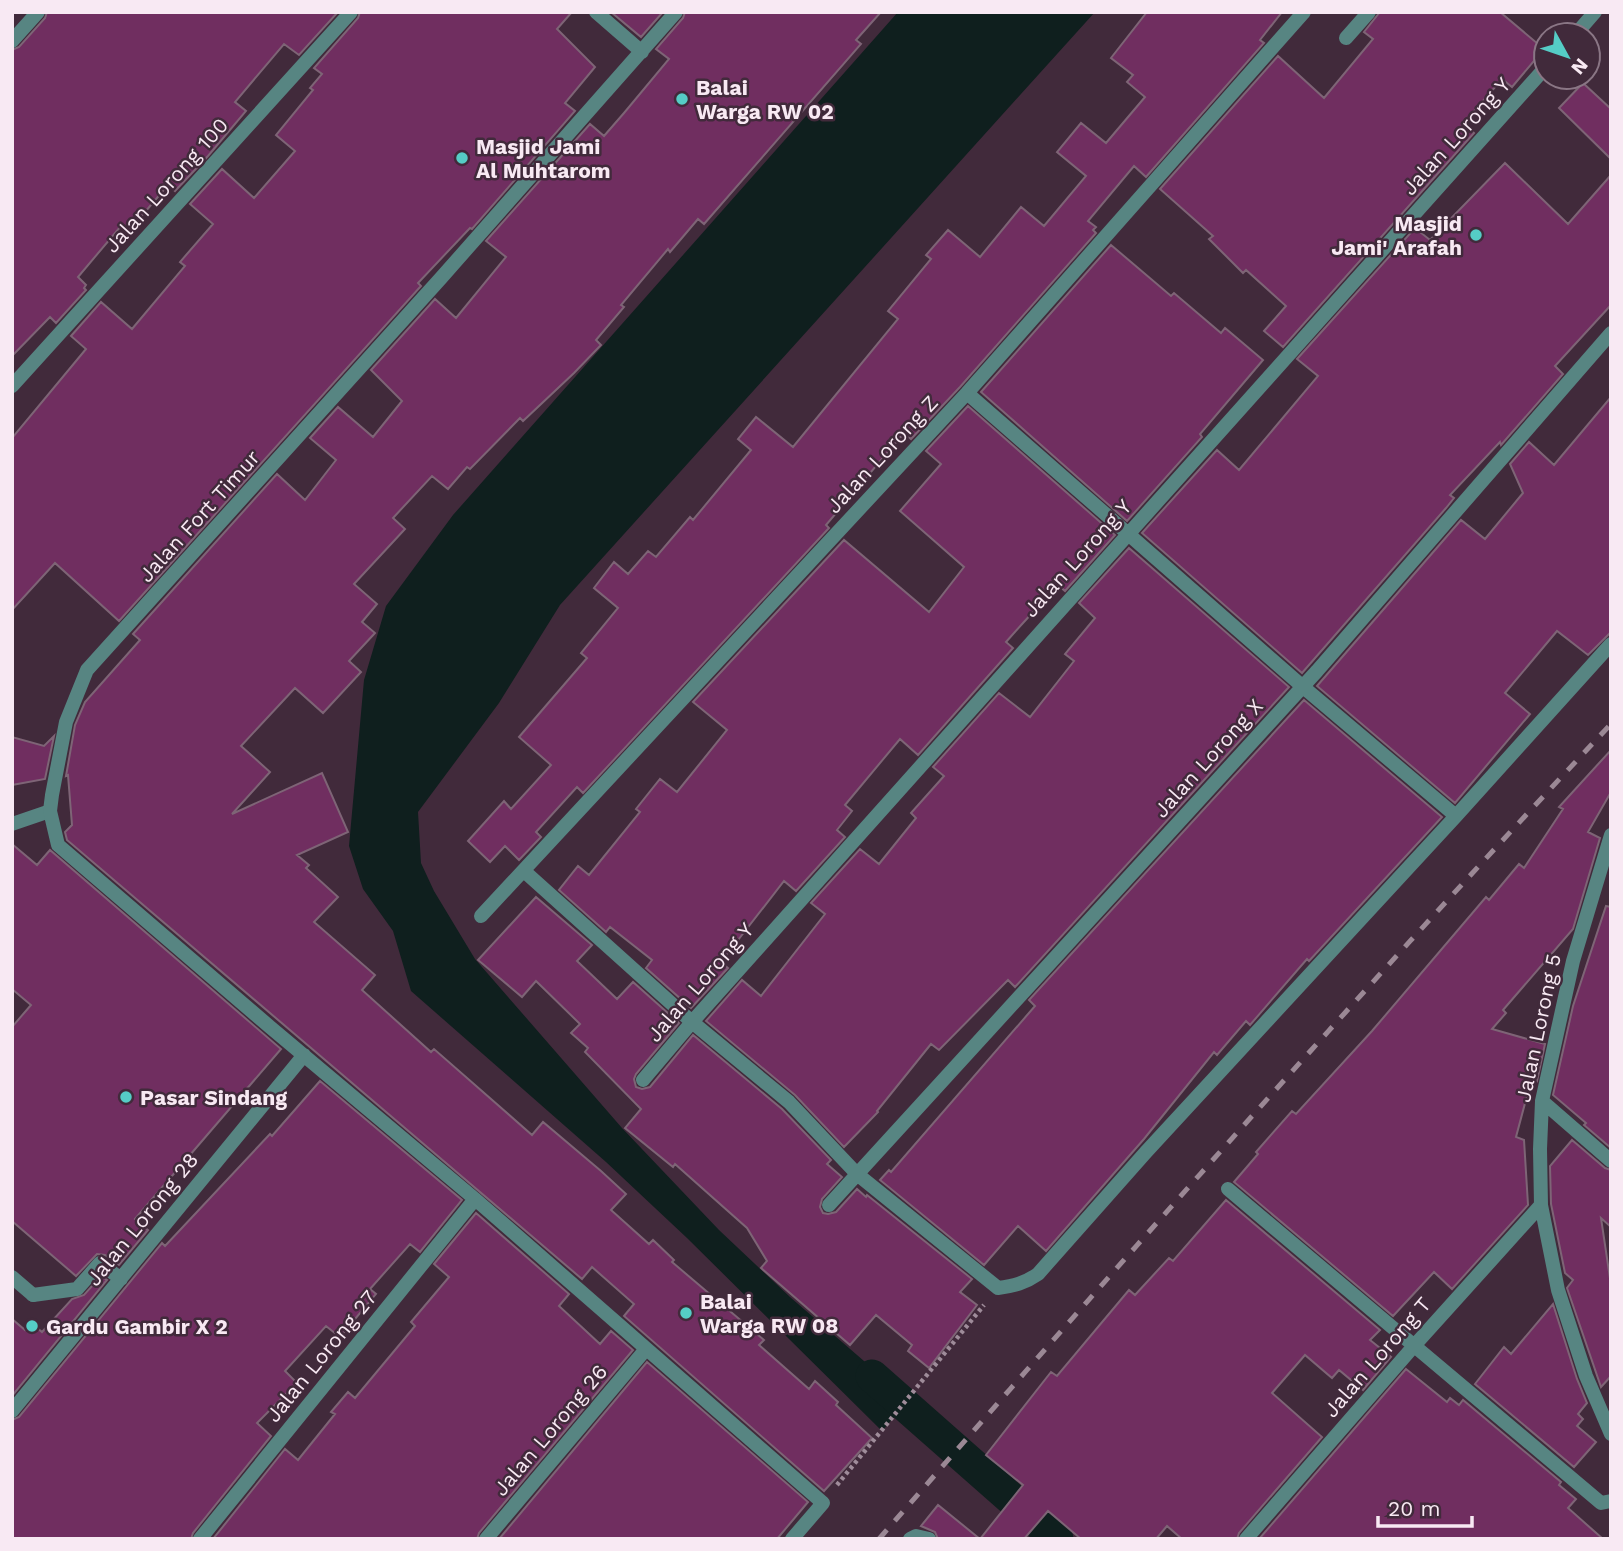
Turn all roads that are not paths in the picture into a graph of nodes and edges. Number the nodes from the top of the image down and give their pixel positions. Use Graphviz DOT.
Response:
graph roads {
  1 [pos="38,12"];
  2 [pos="351,12"];
  3 [pos="596,12"];
  4 [pos="676,12"];
  5 [pos="1304,12"];
  6 [pos="1369,12"];
  7 [pos="1346,38"];
  8 [pos="12,41"];
  9 [pos="642,52"];
  10 [pos="1532,83"];
  11 [pos="1611,333"];
  12 [pos="12,386"];
  13 [pos="967,393"];
  14 [pos="1128,533"];
  15 [pos="1611,644"];
  16 [pos="1302,686"];
  17 [pos="50,811"];
  18 [pos="1456,816"];
  19 [pos="12,824"];
  20 [pos="1611,835"];
  21 [pos="524,871"];
  22 [pos="481,916"];
  23 [pos="692,1022"];
  24 [pos="304,1055"];
  25 [pos="643,1080"];
  26 [pos="1542,1101"];
  27 [pos="1611,1161"];
  28 [pos="857,1174"];
  29 [pos="1228,1189"];
  30 [pos="475,1199"];
  31 [pos="829,1205"];
  32 [pos="1541,1205"];
  33 [pos="12,1278"];
  34 [pos="121,1279"];
  35 [pos="1413,1347"];
  36 [pos="646,1349"];
  37 [pos="12,1411"];
  38 [pos="1611,1434"];
  39 [pos="1611,1502"];
  40 [pos="200,1539"];
  41 [pos="486,1539"];
  42 [pos="792,1539"];
  43 [pos="910,1539"];
  44 [pos="929,1539"];
  45 [pos="1246,1539"];
  1 -- 8 [label="street"];
  2 -- 12 [label="street, Jalan Lorong 100"];
  3 -- 9 [label="street"];
  4 -- 9 [label="street, Jalan Fort Timur"];
  5 -- 13 [label="street, Jalan Lorong Z"];
  6 -- 7 [label="street"];
  9 -- 17 [label="street, Jalan Fort Timur"];
  10 -- 14 [label="street, Jalan Lorong Y"];
  11 -- 16 [label="street, Jalan Lorong X"];
  13 -- 14 [label="street"];
  13 -- 21 [label="street, Jalan Lorong Z"];
  14 -- 16 [label="street"];
  14 -- 23 [label="street, Jalan Lorong Y"];
  15 -- 18 [label="street"];
  16 -- 18 [label="street"];
  16 -- 28 [label="street, Jalan Lorong X"];
  17 -- 19 [label="street"];
  17 -- 24 [label="street, Jalan Fort Timur"];
  18 -- 28 [label="street"];
  20 -- 26 [label="street, Jalan Lorong 5"];
  21 -- 22 [label="street, Jalan Lorong Z"];
  21 -- 23 [label="street"];
  23 -- 25 [label="street, Jalan Lorong Y"];
  23 -- 28 [label="street"];
  24 -- 30 [label="street, Jalan Fort Timur"];
  24 -- 34 [label="street, Jalan Lorong 28"];
  26 -- 27 [label="street"];
  26 -- 32 [label="street, Jalan Lorong 5"];
  28 -- 31 [label="street, Jalan Lorong X"];
  29 -- 35 [label="street"];
  30 -- 36 [label="street, Jalan Fort Timur"];
  30 -- 40 [label="street, Jalan Lorong 27"];
  32 -- 35 [label="street, Jalan Lorong T"];
  32 -- 38 [label="street, Jalan Lorong 5"];
  33 -- 34 [label="street"];
  34 -- 37 [label="street, Jalan Lorong 28"];
  35 -- 39 [label="street"];
  35 -- 45 [label="street, Jalan Lorong T"];
  36 -- 41 [label="street, Jalan Lorong 26"];
  36 -- 42 [label="street, Jalan Fort Timur"];
  43 -- 44 [label="street"];
}
